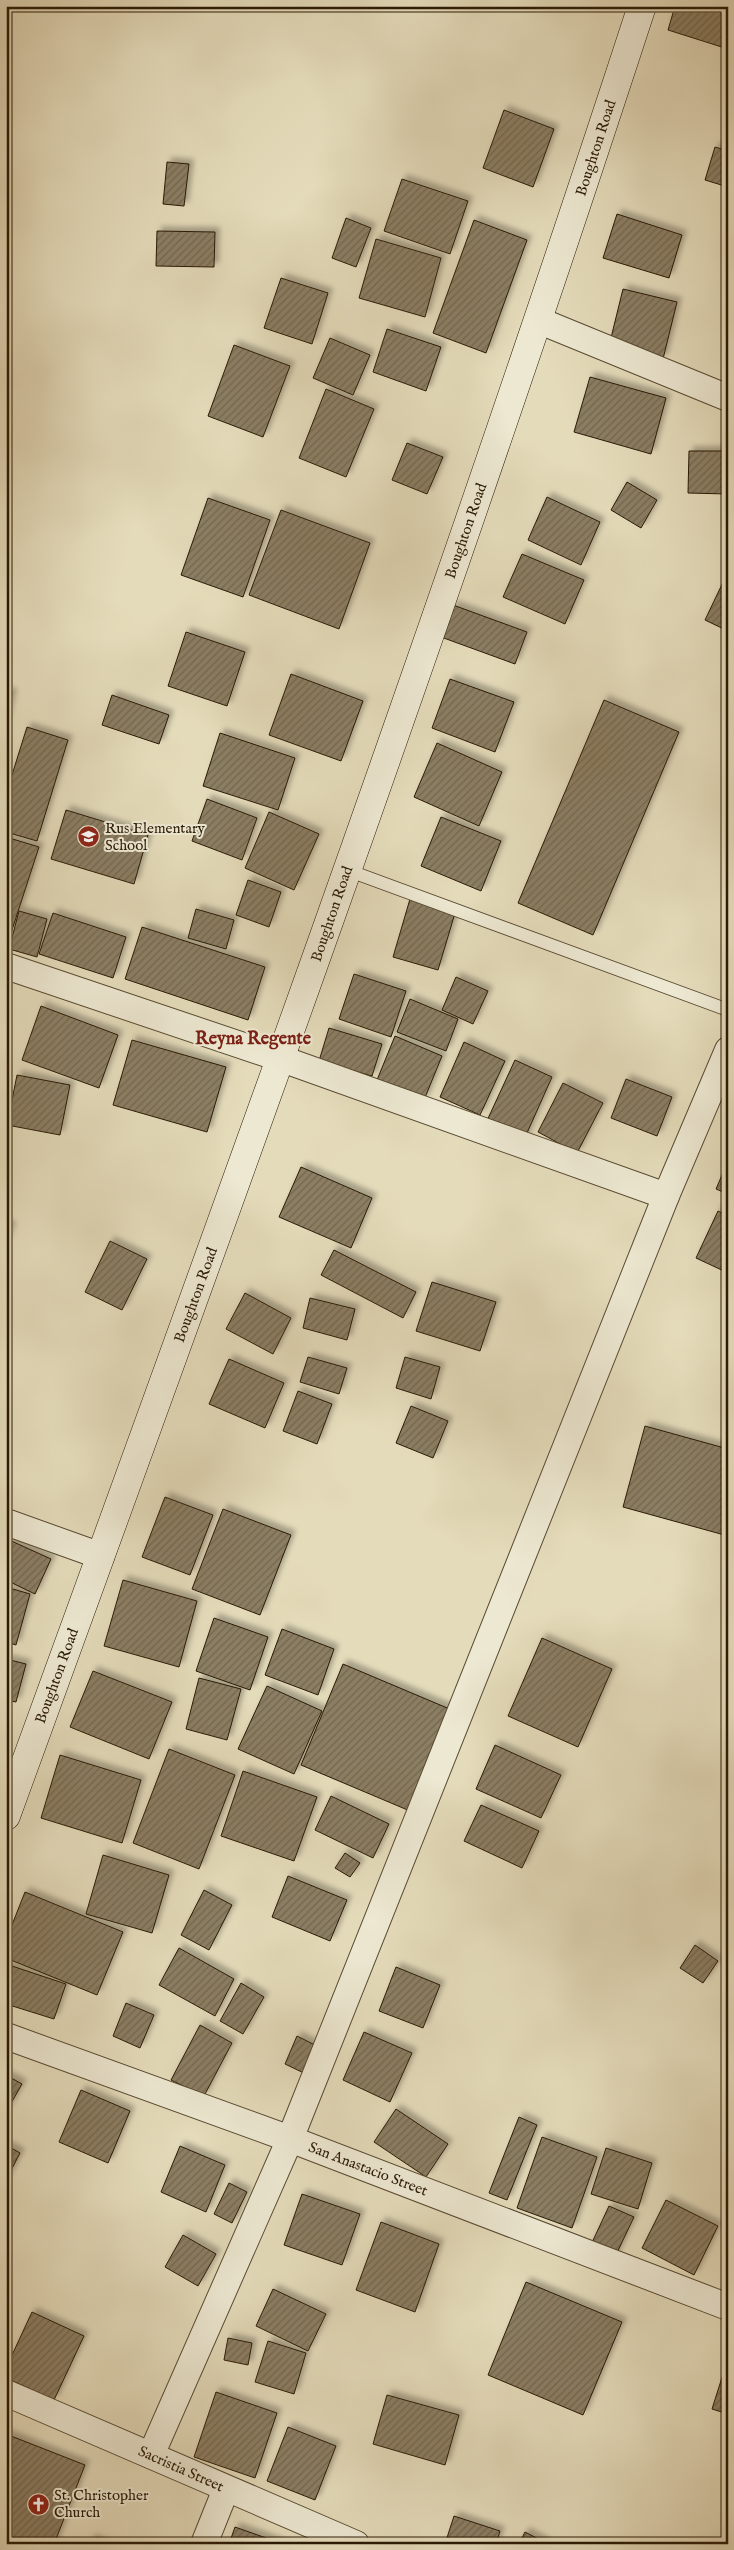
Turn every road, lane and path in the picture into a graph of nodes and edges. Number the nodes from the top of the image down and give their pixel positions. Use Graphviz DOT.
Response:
graph roads {
  1 [pos="642,6"];
  2 [pos="540,321"];
  3 [pos="728,398"];
  4 [pos="347,870"];
  5 [pos="6,966"];
  6 [pos="728,1010"];
  7 [pos="728,1050"];
  8 [pos="282,1059"];
  9 [pos="666,1196"];
  10 [pos="6,1522"];
  11 [pos="101,1556"];
  12 [pos="6,1816"];
  13 [pos="6,2036"];
  14 [pos="290,2139"];
  15 [pos="728,2307"];
  16 [pos="6,2393"];
  17 [pos="151,2455"];
  18 [pos="226,2489"];
  19 [pos="204,2544"];
  20 [pos="356,2544"];
  1 -- 2 [label="main road, Boughton Road"];
  2 -- 3 [label="street"];
  2 -- 4 [label="main road, Boughton Road"];
  4 -- 6 [label="lane"];
  4 -- 8 [label="main road, Boughton Road"];
  5 -- 8 [label="street"];
  7 -- 9 [label="street"];
  8 -- 9 [label="street"];
  8 -- 11 [label="main road, Boughton Road"];
  9 -- 14 [label="street"];
  10 -- 11 [label="street"];
  11 -- 12 [label="main road, Boughton Road"];
  13 -- 14 [label="street, San Anastacio Street"];
  14 -- 15 [label="street, San Anastacio Street"];
  14 -- 17 [label="street"];
  16 -- 17 [label="street, Sacristia Street"];
  17 -- 18 [label="street, Sacristia Street"];
  18 -- 19 [label="street"];
  18 -- 20 [label="street, Sacristia Street"];
}
